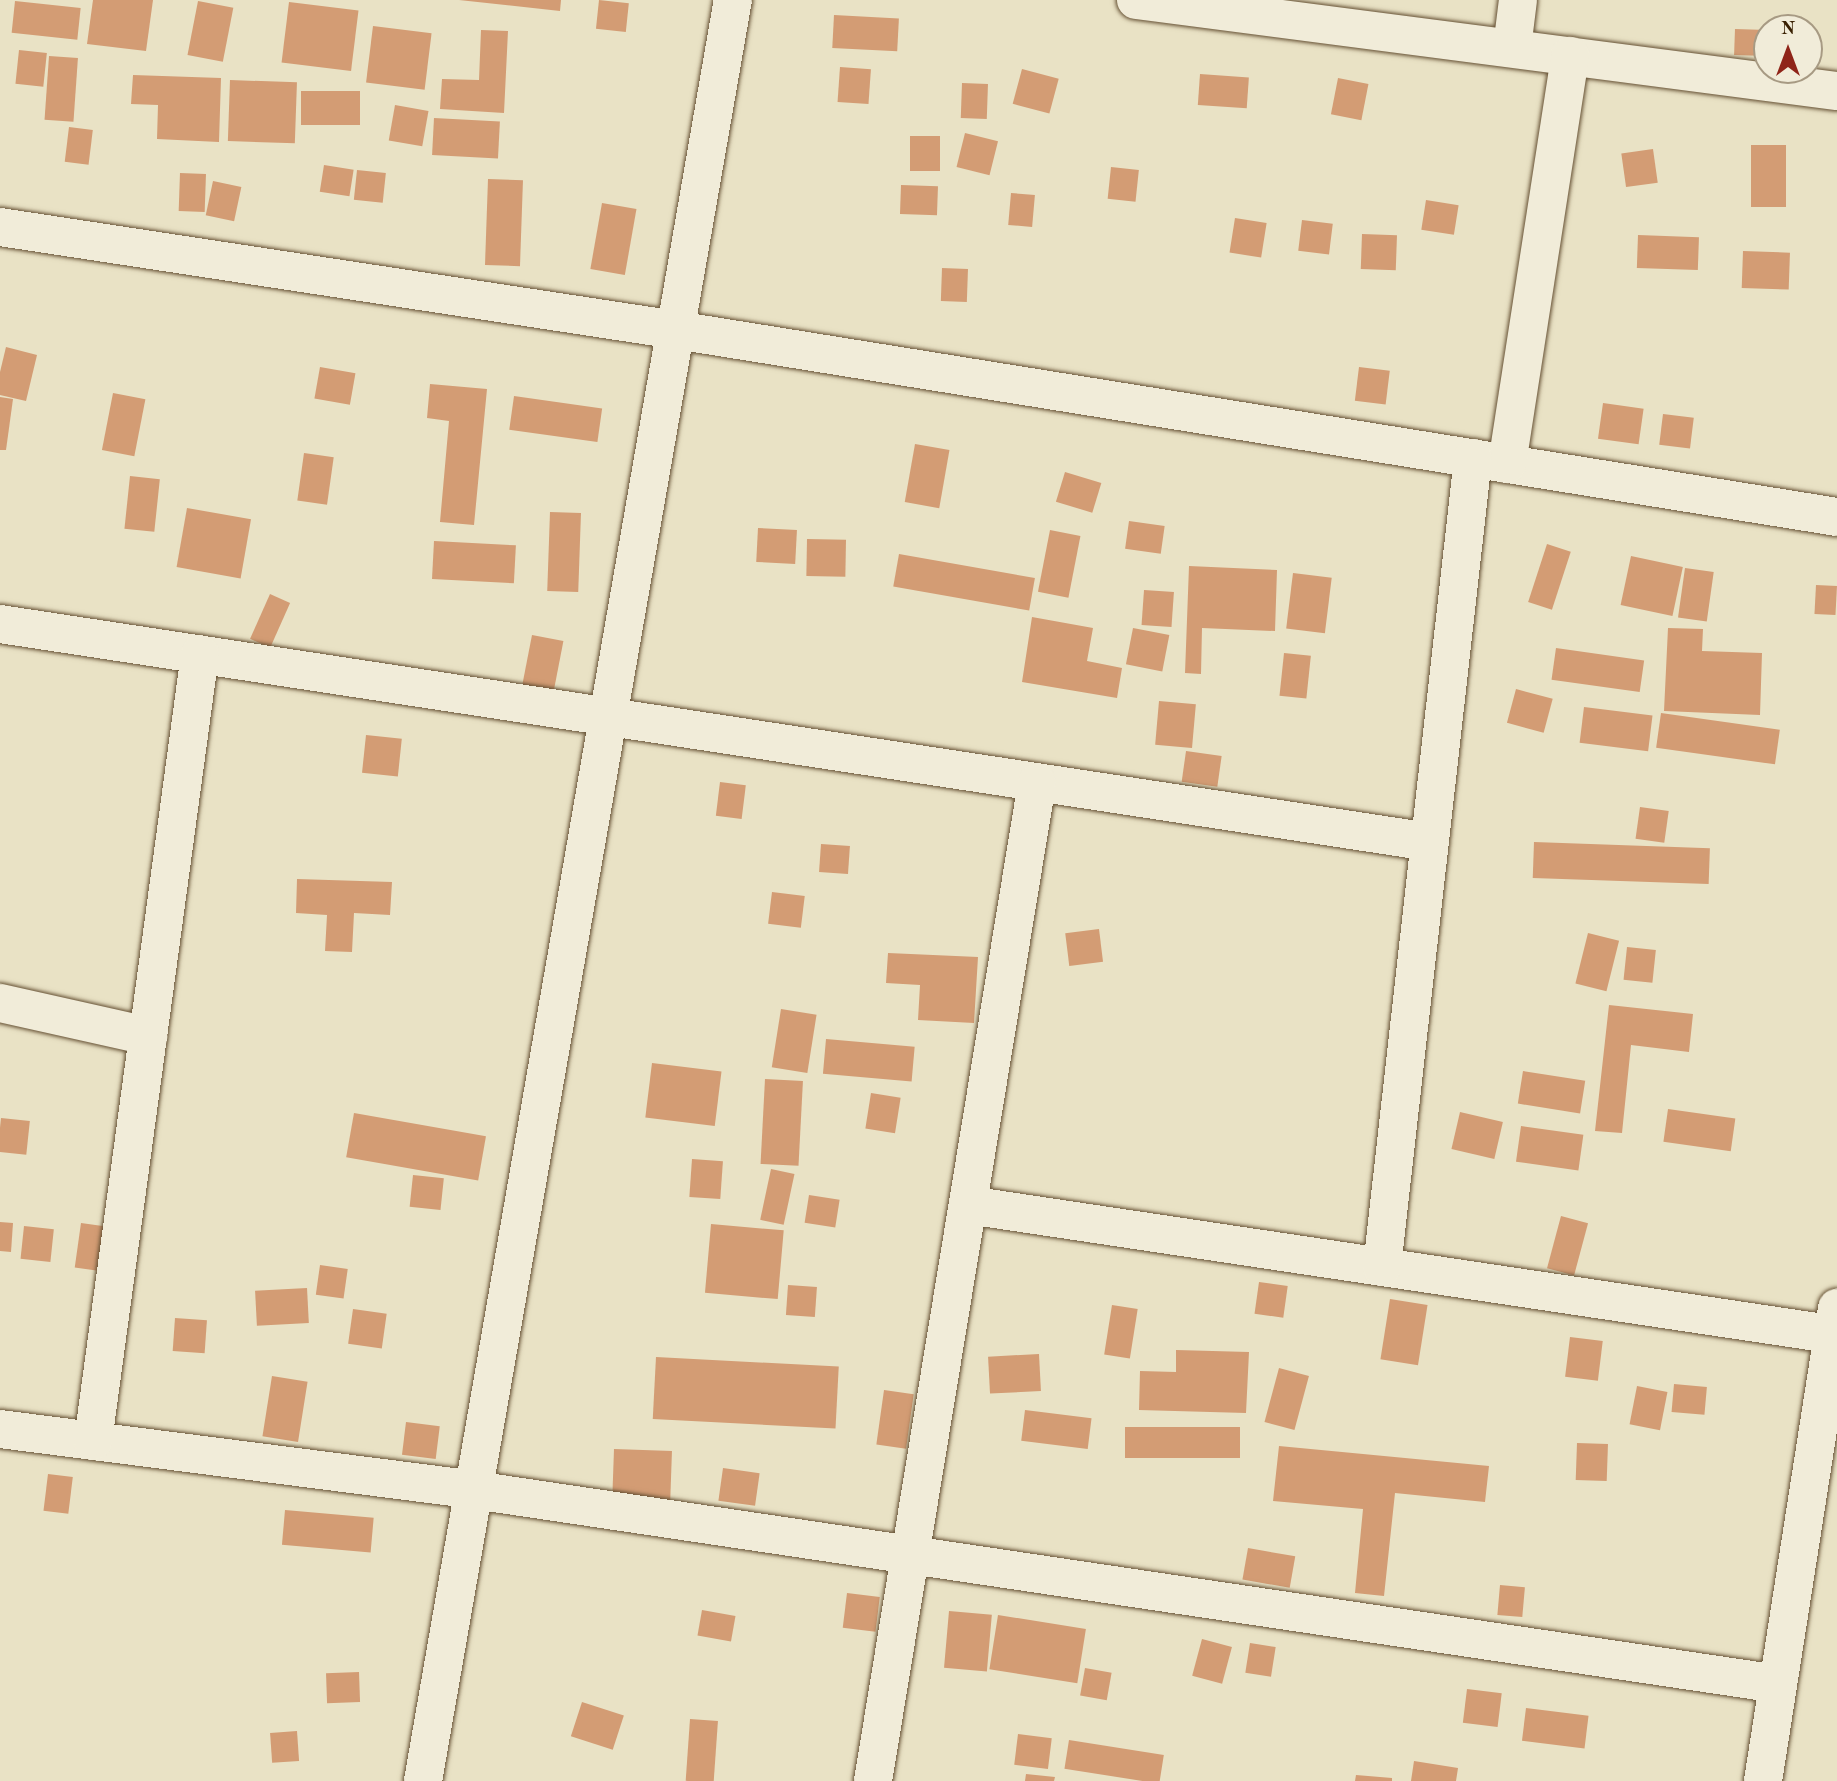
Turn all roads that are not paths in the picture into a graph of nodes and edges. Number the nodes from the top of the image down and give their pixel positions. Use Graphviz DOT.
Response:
graph roads {
  1 [pos="733,0"];
  2 [pos="1518,0"];
  3 [pos="1155,1"];
  4 [pos="1512,48"];
  5 [pos="1570,56"];
  6 [pos="1837,91"];
  7 [pos="0,227"];
  8 [pos="676,330"];
  9 [pos="1490,461"];
  10 [pos="1837,517"];
  11 [pos="0,624"];
  12 [pos="200,654"];
  13 [pos="608,716"];
  14 [pos="1037,783"];
  15 [pos="1429,842"];
  16 [pos="0,1003"];
  17 [pos="148,1036"];
  18 [pos="968,1205"];
  19 [pos="1382,1267"];
  20 [pos="1836,1326"];
  21 [pos="0,1429"];
  22 [pos="93,1440"];
  23 [pos="474,1490"];
  24 [pos="910,1555"];
  25 [pos="1778,1684"];
  26 [pos="424,1781"];
  27 [pos="873,1781"];
  28 [pos="1763,1781"];
  1 -- 8 [label="street"];
  2 -- 4 [label="street"];
  3 -- 4 [label="street"];
  4 -- 5 [label="street"];
  5 -- 6 [label="street"];
  5 -- 9 [label="street"];
  7 -- 8 [label="street"];
  8 -- 9 [label="street"];
  8 -- 13 [label="street"];
  9 -- 10 [label="street"];
  9 -- 15 [label="street"];
  11 -- 12 [label="street"];
  12 -- 13 [label="street"];
  12 -- 17 [label="street"];
  13 -- 14 [label="street"];
  13 -- 23 [label="street"];
  14 -- 15 [label="street"];
  14 -- 18 [label="street"];
  15 -- 19 [label="street"];
  16 -- 17 [label="street"];
  17 -- 22 [label="street"];
  18 -- 19 [label="street"];
  18 -- 24 [label="street"];
  19 -- 20 [label="street"];
  20 -- 25 [label="street"];
  21 -- 22 [label="street"];
  22 -- 23 [label="street"];
  23 -- 24 [label="street"];
  23 -- 26 [label="street"];
  24 -- 25 [label="street"];
  24 -- 27 [label="street"];
  25 -- 28 [label="street"];
}
